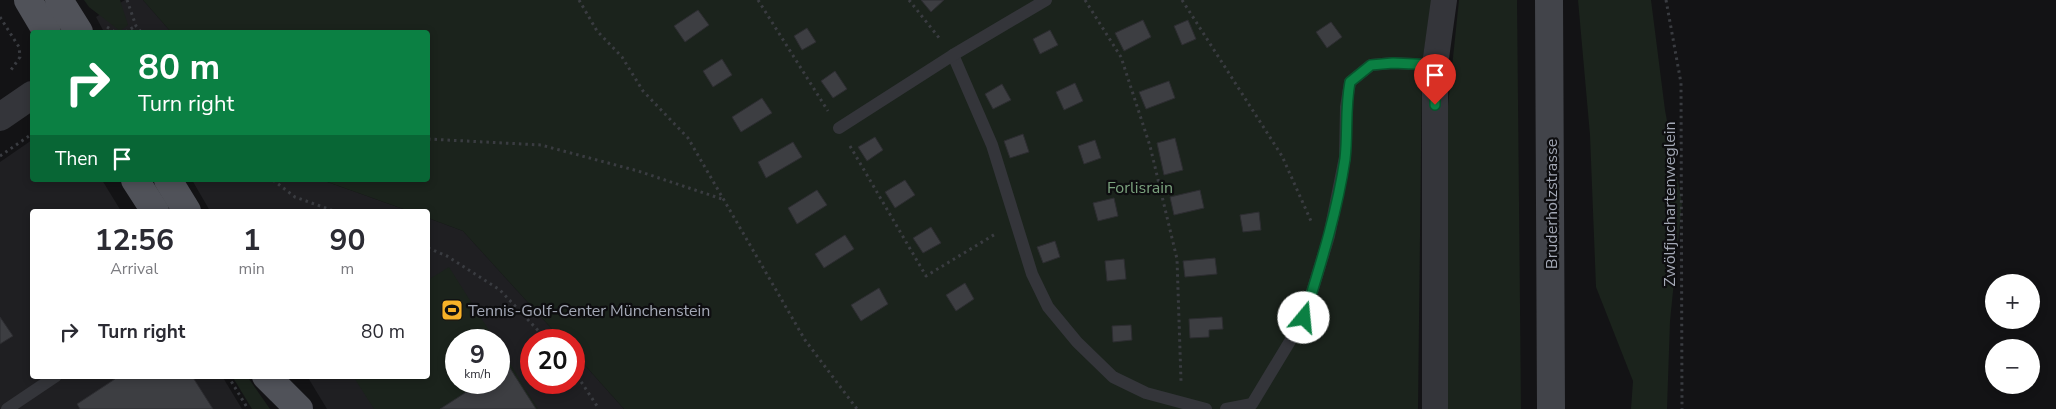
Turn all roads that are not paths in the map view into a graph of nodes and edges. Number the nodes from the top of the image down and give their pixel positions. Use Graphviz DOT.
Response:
graph roads {
  1 [pos="28,0"];
  2 [pos="59,0"];
  3 [pos="1046,0"];
  4 [pos="1444,0"];
  5 [pos="1549,0"];
  6 [pos="46,30"];
  7 [pos="77,30"];
  8 [pos="953,55"];
  9 [pos="1435,65"];
  10 [pos="30,96"];
  11 [pos="0,117"];
  12 [pos="839,128"];
  13 [pos="136,182"];
  14 [pos="169,182"];
  15 [pos="154,209"];
  16 [pos="186,209"];
  17 [pos="51,379"];
  18 [pos="269,379"];
  19 [pos="285,379"];
  20 [pos="6,409"];
  21 [pos="1206,409"];
  22 [pos="1226,409"];
  23 [pos="1436,409"];
  24 [pos="1551,409"];
  1 -- 6 [label="main road"];
  2 -- 7 [label="main road"];
  3 -- 8 [label="lane"];
  4 -- 9 [label="street"];
  5 -- 24 [label="main road, Bruderholzstrasse"];
  8 -- 12 [label="lane"];
  8 -- 21 [label="lane"];
  9 -- 22 [label="lane"];
  9 -- 23 [label="street"];
  10 -- 11 [label="street"];
  13 -- 15 [label="main road"];
  14 -- 16 [label="main road"];
  17 -- 20 [label="lane"];
  18 -- 19 [label="main road"];
}
